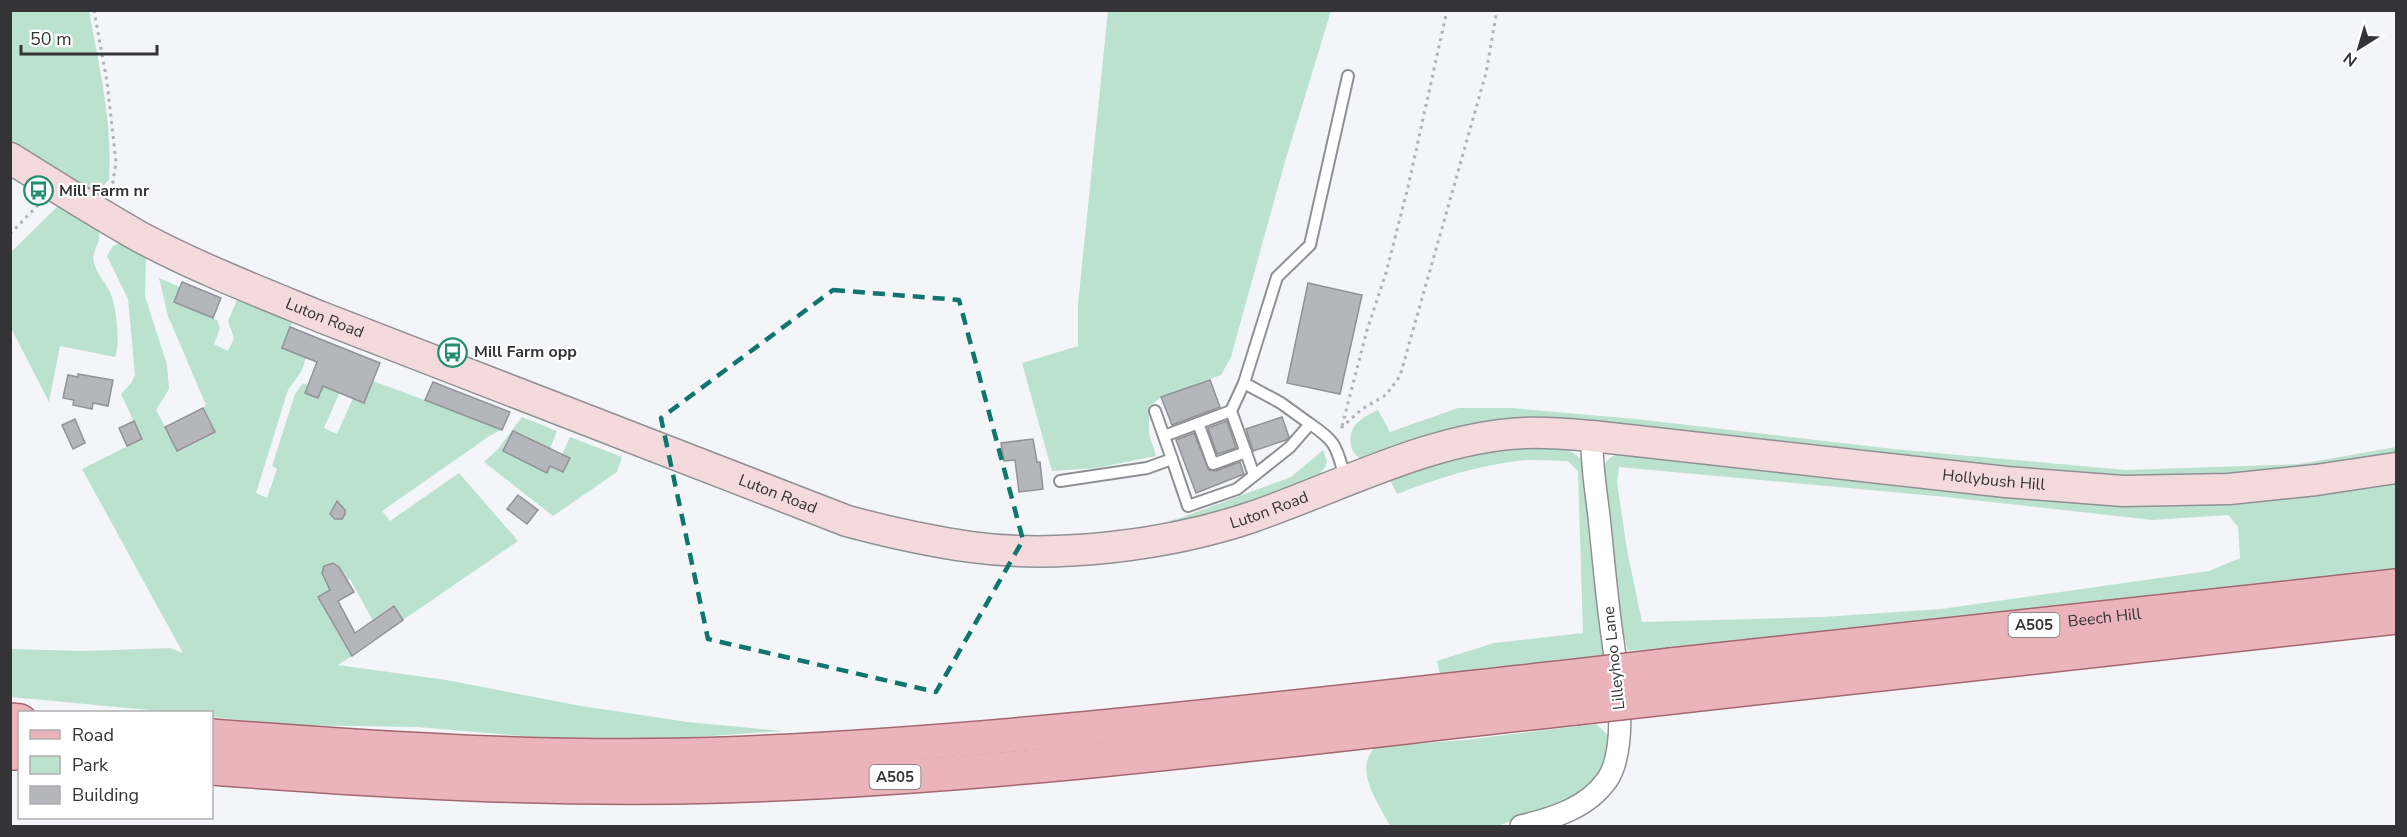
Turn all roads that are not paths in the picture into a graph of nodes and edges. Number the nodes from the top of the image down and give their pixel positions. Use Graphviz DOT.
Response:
graph roads {
  1 [pos="1348,76"];
  2 [pos="10,158"];
  3 [pos="1244,383"];
  4 [pos="1155,411"];
  5 [pos="1231,411"];
  6 [pos="1198,423"];
  7 [pos="1310,424"];
  8 [pos="1592,435"];
  9 [pos="1164,436"];
  10 [pos="1246,452"];
  11 [pos="1172,459"];
  12 [pos="2397,468"];
  13 [pos="1254,475"];
  14 [pos="1060,480"];
  15 [pos="1346,480"];
  16 [pos="2397,586"];
  17 [pos="2397,617"];
  18 [pos="1572,693"];
  19 [pos="213,736"];
  20 [pos="213,768"];
  21 [pos="1521,826"];
  1 -- 3 [label="lane"];
  2 -- 15 [label="street, Luton Road"];
  3 -- 5 [label="lane"];
  3 -- 7 [label="lane"];
  4 -- 9 [label="lane"];
  5 -- 6 [label="lane"];
  5 -- 10 [label="lane"];
  6 -- 9 [label="lane"];
  6 -- 10 [label="lane"];
  7 -- 13 [label="lane"];
  7 -- 15 [label="lane"];
  8 -- 12 [label="street, Hollybush Hill"];
  8 -- 15 [label="street, Luton Road"];
  8 -- 21 [label="street, Lilleyhoo Lane"];
  9 -- 11 [label="lane"];
  10 -- 13 [label="lane"];
  11 -- 13 [label="lane"];
  11 -- 14 [label="lane"];
  16 -- 18 [label="main road, Beech Hill / A505, bridge"];
  17 -- 18 [label="main road, Beech Hill / A505, bridge"];
  18 -- 19 [label="main road, A505"];
  18 -- 20 [label="main road, A505"];
}
